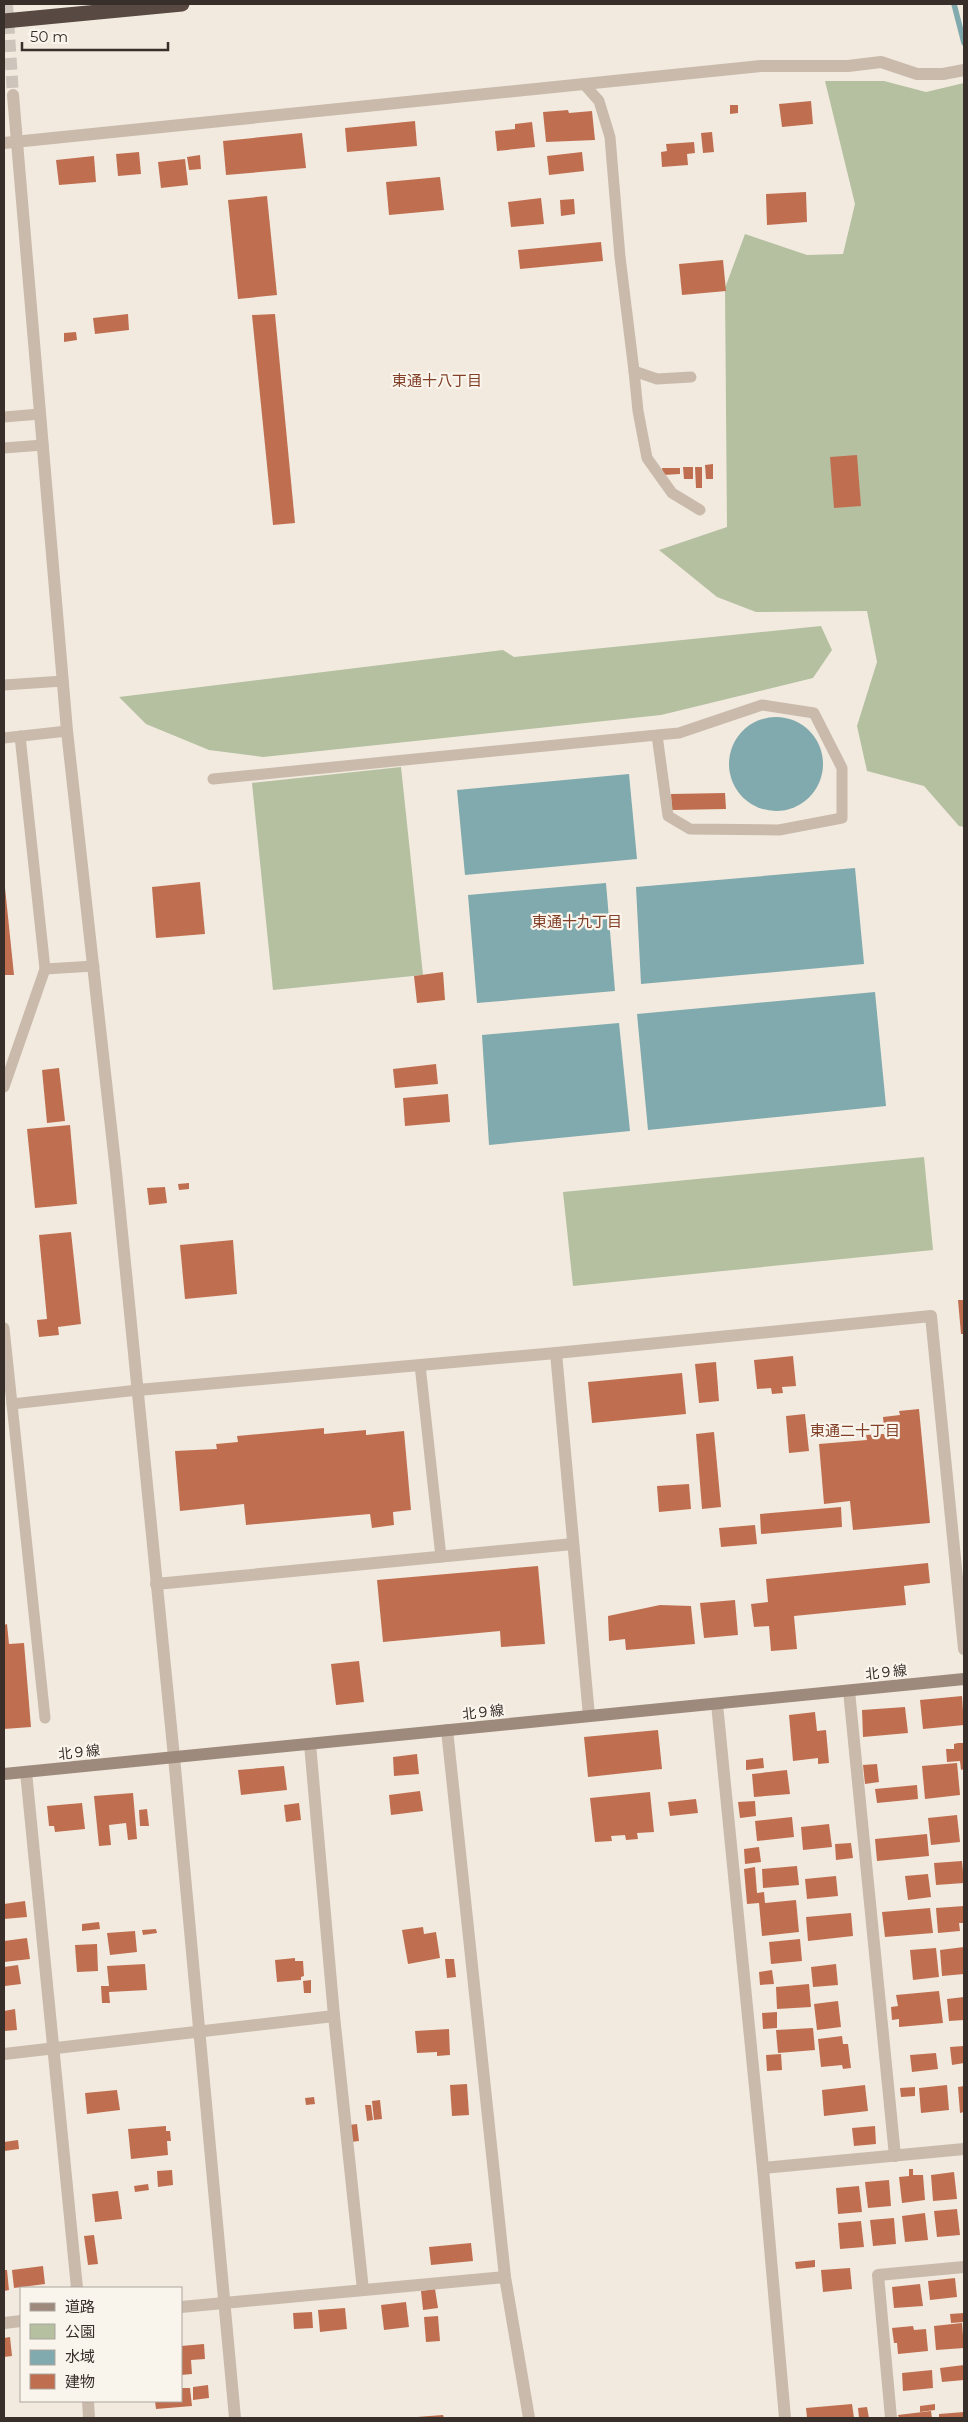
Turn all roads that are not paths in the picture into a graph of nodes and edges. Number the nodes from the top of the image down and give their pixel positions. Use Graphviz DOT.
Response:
graph roads {
  1 [pos="182,4"];
  2 [pos="4,21"];
  3 [pos="964,70"];
  4 [pos="584,84"];
  5 [pos="13,95"];
  6 [pos="10,142"];
  7 [pos="634,371"];
  8 [pos="691,377"];
  9 [pos="40,414"];
  10 [pos="4,417"];
  11 [pos="43,445"];
  12 [pos="4,448"];
  13 [pos="700,510"];
  14 [pos="63,681"];
  15 [pos="4,685"];
  16 [pos="67,731"];
  17 [pos="657,735"];
  18 [pos="20,736"];
  19 [pos="4,738"];
  20 [pos="213,779"];
  21 [pos="94,966"];
  22 [pos="45,969"];
  23 [pos="4,1087"];
  24 [pos="4,1328"];
  25 [pos="556,1353"];
  26 [pos="5,1356"];
  27 [pos="420,1364"];
  28 [pos="138,1390"];
  29 [pos="12,1404"];
  30 [pos="573,1544"];
  31 [pos="441,1556"];
  32 [pos="156,1584"];
  33 [pos="964,1649"];
  34 [pos="964,1679"];
  35 [pos="849,1691"];
  36 [pos="717,1704"];
  37 [pos="589,1716"];
  38 [pos="45,1718"];
  39 [pos="447,1730"];
  40 [pos="310,1744"];
  41 [pos="174,1757"];
  42 [pos="26,1772"];
  43 [pos="4,1774"];
  44 [pos="334,2016"];
  45 [pos="200,2032"];
  46 [pos="54,2049"];
  47 [pos="4,2054"];
  48 [pos="964,2149"];
  49 [pos="895,2156"];
  50 [pos="763,2168"];
  51 [pos="964,2267"];
  52 [pos="504,2277"];
  53 [pos="77,2287"];
  54 [pos="363,2290"];
  55 [pos="225,2303"];
  56 [pos="182,2307"];
  57 [pos="20,2321"];
  58 [pos="4,2323"];
  59 [pos="88,2402"];
  60 [pos="90,2418"];
  61 [pos="235,2418"];
  62 [pos="529,2418"];
  63 [pos="784,2418"];
  64 [pos="891,2418"];
  1 -- 2 [label="highway"];
  3 -- 4 [label="street"];
  4 -- 6 [label="street"];
  4 -- 7 [label="lane"];
  5 -- 6 [label="street"];
  6 -- 9 [label="street"];
  7 -- 8 [label="lane"];
  7 -- 13 [label="lane"];
  9 -- 10 [label="lane"];
  9 -- 11 [label="street"];
  11 -- 12 [label="lane"];
  11 -- 14 [label="street"];
  14 -- 15 [label="lane"];
  14 -- 16 [label="street"];
  16 -- 18 [label="lane"];
  16 -- 21 [label="street"];
  17 -- 17 [label="lane"];
  17 -- 20 [label="lane"];
  18 -- 19 [label="lane"];
  18 -- 22 [label="lane"];
  21 -- 22 [label="lane"];
  21 -- 28 [label="street"];
  22 -- 23 [label="lane"];
  24 -- 26 [label="lane"];
  25 -- 27 [label="street"];
  25 -- 30 [label="street"];
  25 -- 33 [label="street"];
  26 -- 29 [label="lane"];
  27 -- 28 [label="street"];
  27 -- 31 [label="lane"];
  28 -- 29 [label="lane"];
  28 -- 32 [label="street"];
  29 -- 38 [label="lane"];
  30 -- 31 [label="street"];
  30 -- 37 [label="street"];
  31 -- 32 [label="street"];
  32 -- 41 [label="street"];
  34 -- 35 [label="street, 北９線"];
  35 -- 36 [label="street, 北９線"];
  35 -- 49 [label="street"];
  36 -- 37 [label="street, 北９線"];
  36 -- 50 [label="street"];
  37 -- 39 [label="street, 北９線"];
  39 -- 40 [label="street, 北９線"];
  39 -- 52 [label="street"];
  40 -- 41 [label="street, 北９線"];
  40 -- 44 [label="street"];
  41 -- 42 [label="street, 北９線"];
  41 -- 45 [label="street"];
  42 -- 43 [label="street, 北９線"];
  42 -- 46 [label="street"];
  44 -- 45 [label="street"];
  44 -- 54 [label="street"];
  45 -- 46 [label="street"];
  45 -- 55 [label="street"];
  46 -- 47 [label="street"];
  46 -- 53 [label="street"];
  48 -- 49 [label="street"];
  49 -- 50 [label="street"];
  50 -- 63 [label="street"];
  51 -- 64 [label="street"];
  52 -- 54 [label="street"];
  52 -- 62 [label="street"];
  54 -- 55 [label="street"];
  55 -- 56 [label="street"];
  55 -- 61 [label="street"];
  57 -- 58 [label="street"];
  59 -- 60 [label="street"];
}
